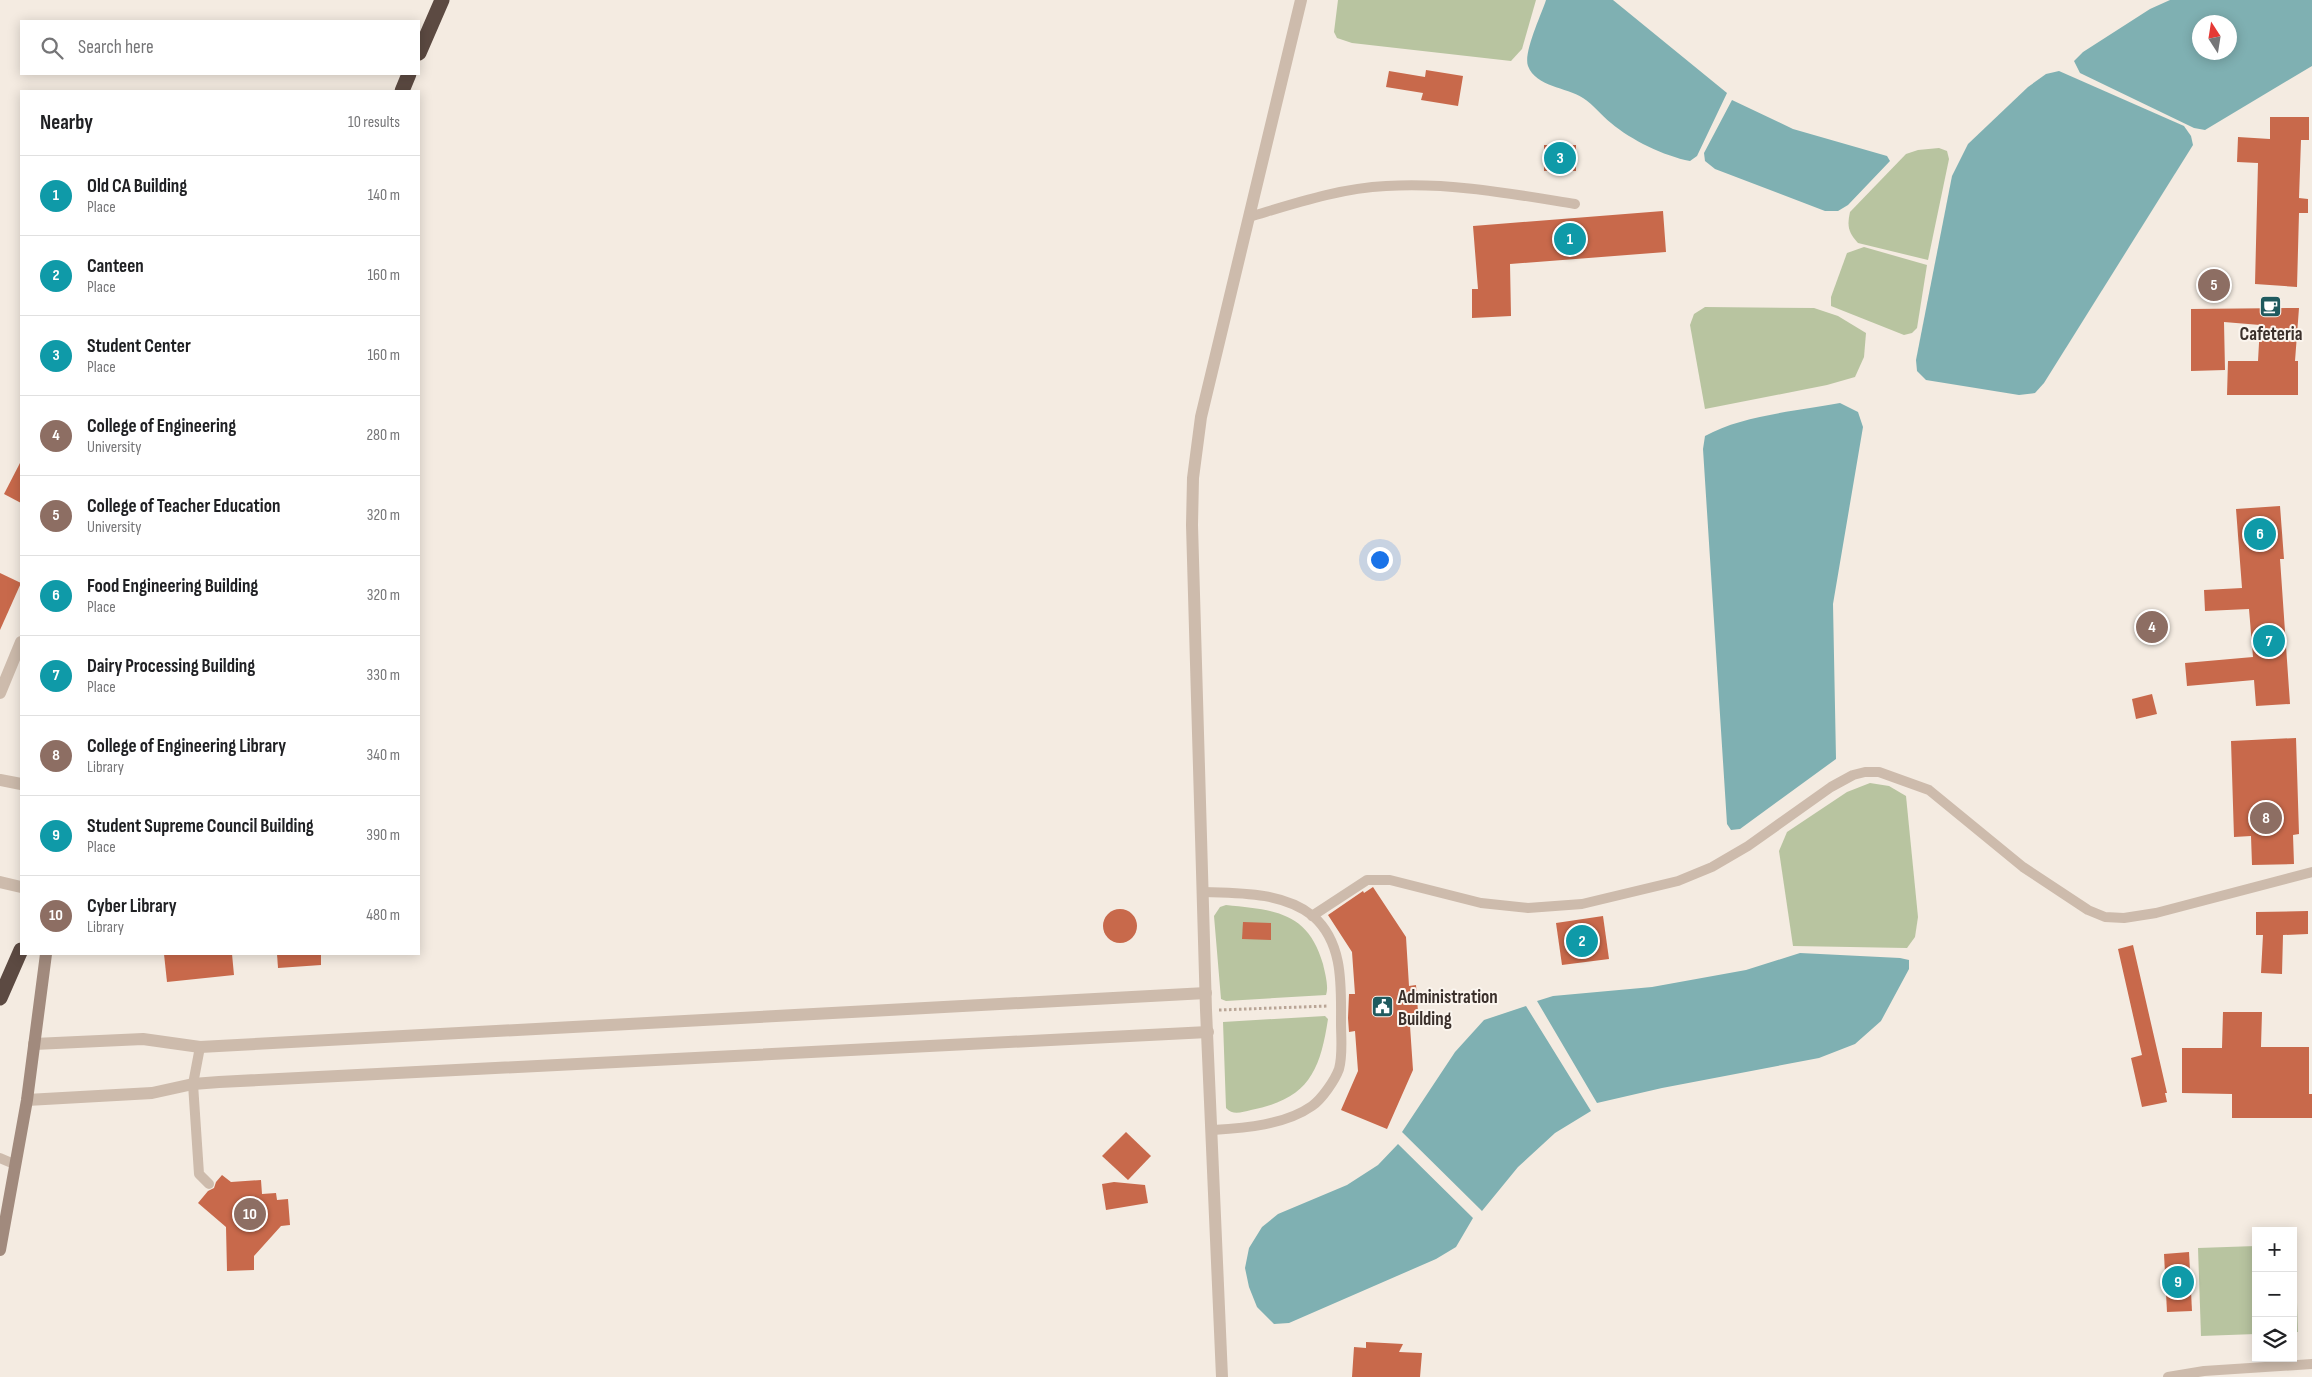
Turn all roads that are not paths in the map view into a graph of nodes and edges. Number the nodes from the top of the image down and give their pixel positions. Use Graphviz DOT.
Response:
graph roads {
  1 [pos="442,0"];
  2 [pos="1301,0"];
  3 [pos="420,50"];
  4 [pos="409,75"];
  5 [pos="402,90"];
  6 [pos="1575,204"];
  7 [pos="1249,217"];
  8 [pos="20,644"];
  9 [pos="0,693"];
  10 [pos="0,780"];
  11 [pos="20,784"];
  12 [pos="2312,872"];
  13 [pos="0,882"];
  14 [pos="20,887"];
  15 [pos="1203,892"];
  16 [pos="1312,916"];
  17 [pos="20,952"];
  18 [pos="46,955"];
  19 [pos="1206,993"];
  20 [pos="0,998"];
  21 [pos="1208,1032"];
  22 [pos="34,1044"];
  23 [pos="200,1047"];
  24 [pos="193,1084"];
  25 [pos="27,1100"];
  26 [pos="1213,1130"];
  27 [pos="0,1158"];
  28 [pos="14,1164"];
  29 [pos="209,1184"];
  30 [pos="0,1250"];
  31 [pos="2312,1364"];
  32 [pos="1222,1377"];
  33 [pos="2168,1377"];
  1 -- 3 [label="highway"];
  2 -- 7 [label="street"];
  4 -- 5 [label="highway"];
  6 -- 7 [label="lane"];
  7 -- 15 [label="street"];
  8 -- 9 [label="street"];
  10 -- 11 [label="street"];
  12 -- 16 [label="lane"];
  13 -- 14 [label="street"];
  15 -- 16 [label="lane"];
  15 -- 19 [label="street"];
  16 -- 26 [label="lane"];
  17 -- 20 [label="highway"];
  18 -- 22 [label="main road"];
  19 -- 21 [label="street"];
  19 -- 23 [label="street"];
  21 -- 24 [label="street"];
  21 -- 26 [label="street"];
  22 -- 23 [label="street"];
  22 -- 25 [label="main road"];
  23 -- 24 [label="lane"];
  24 -- 25 [label="street"];
  24 -- 29 [label="lane"];
  25 -- 28 [label="main road"];
  26 -- 32 [label="street"];
  27 -- 28 [label="lane"];
  28 -- 30 [label="main road"];
  31 -- 33 [label="lane"];
}
